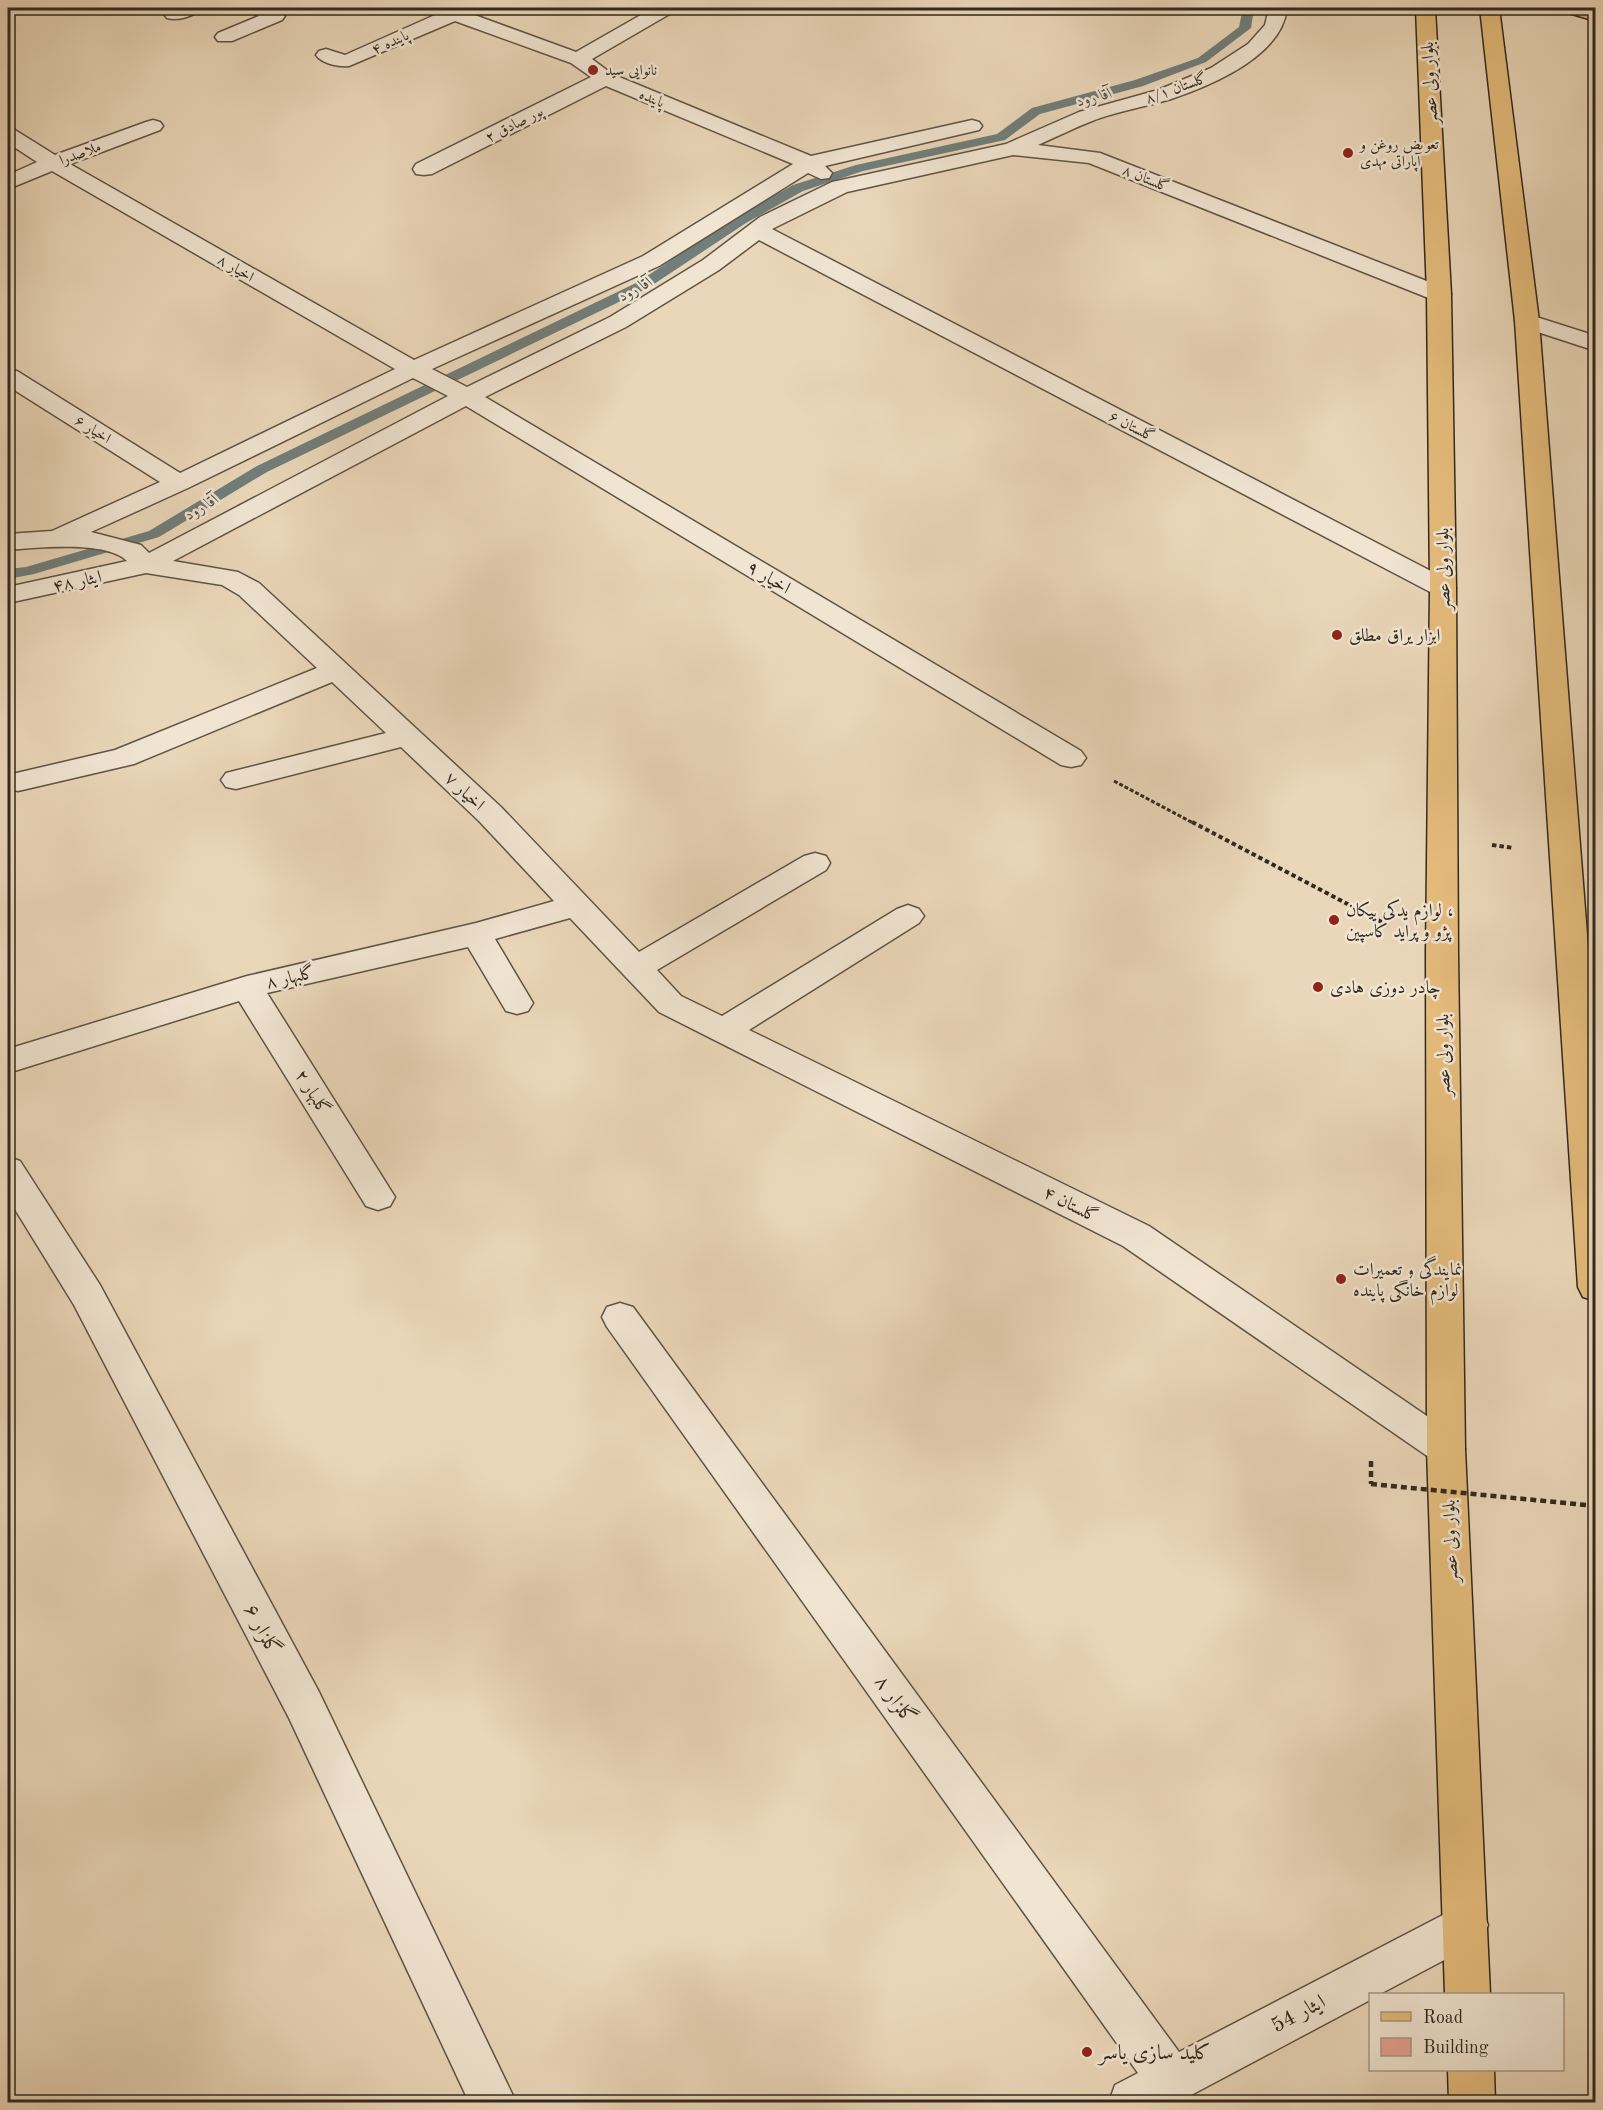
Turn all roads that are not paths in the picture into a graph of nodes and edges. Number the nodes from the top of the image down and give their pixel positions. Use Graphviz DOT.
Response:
graph roads {
  1 [pos="257,8"];
  2 [pos="429,8"];
  3 [pos="666,8"];
  4 [pos="1278,8"];
  5 [pos="1425,8"];
  6 [pos="1489,8"];
  7 [pos="454,14"];
  8 [pos="225,37"];
  9 [pos="326,54"];
  10 [pos="578,59"];
  11 [pos="605,78"];
  12 [pos="153,126"];
  13 [pos="972,126"];
  14 [pos="8,134"];
  15 [pos="1014,148"];
  16 [pos="53,163"];
  17 [pos="808,163"];
  18 [pos="424,169"];
  19 [pos="8,183"];
  20 [pos="840,187"];
  21 [pos="757,230"];
  22 [pos="1439,294"];
  23 [pos="1527,321"];
  24 [pos="1596,344"];
  25 [pos="413,369"];
  26 [pos="8,376"];
  27 [pos="467,396"];
  28 [pos="179,483"];
  29 [pos="57,538"];
  30 [pos="8,542"];
  31 [pos="146,565"];
  32 [pos="1443,588"];
  33 [pos="8,595"];
  34 [pos="336,670"];
  35 [pos="408,736"];
  36 [pos="1071,758"];
  37 [pos="236,780"];
  38 [pos="18,782"];
  39 [pos="815,863"];
  40 [pos="577,905"];
  41 [pos="908,916"];
  42 [pos="476,934"];
  43 [pos="636,968"];
  44 [pos="247,987"];
  45 [pos="517,1003"];
  46 [pos="670,1004"];
  47 [pos="724,1030"];
  48 [pos="8,1061"];
  49 [pos="8,1170"];
  50 [pos="378,1197"];
  51 [pos="1596,1287"];
  52 [pos="620,1317"];
  53 [pos="1446,1449"];
  54 [pos="1466,1925"];
  55 [pos="1468,1993"];
  56 [pos="1471,2071"];
  57 [pos="1172,2081"];
  58 [pos="493,2103"];
  59 [pos="1132,2103"];
  60 [pos="1472,2103"];
  1 -- 8 [label="street"];
  2 -- 7 [label="street, پاینده"];
  3 -- 10 [label="street"];
  4 -- 15 [label="street, گلستان ۸/۱"];
  5 -- 22 [label="main road, بلوار ولی عصر"];
  6 -- 23 [label="main road"];
  7 -- 9 [label="street, پاینده ۴"];
  7 -- 10 [label="street, پاینده"];
  10 -- 11 [label="street, پاینده"];
  11 -- 17 [label="street, پاینده"];
  11 -- 18 [label="street, پور صادق ۲"];
  12 -- 16 [label="street, ملاصدرا"];
  13 -- 17 [label="street"];
  14 -- 16 [label="street, اخیار ۸"];
  15 -- 20 [label="street, گلستان ۸"];
  15 -- 22 [label="street, گلستان ۸"];
  16 -- 19 [label="street, ملاصدرا"];
  16 -- 25 [label="street, اخیار ۸"];
  17 -- 20 [label="street, پاینده"];
  17 -- 25 [label="street"];
  20 -- 21 [label="street, گلستان ۸"];
  21 -- 27 [label="street, گلستان ۸"];
  21 -- 32 [label="street, گلستان ۶"];
  22 -- 32 [label="main road, بلوار ولی عصر"];
  23 -- 24 [label="street"];
  23 -- 51 [label="main road"];
  25 -- 27 [label="street, اخیار ۸"];
  25 -- 28 [label="street"];
  26 -- 28 [label="street, اخیار ۶"];
  27 -- 31 [label="street, گلستان ۸"];
  27 -- 36 [label="street, اخیار ۹"];
  28 -- 29 [label="street"];
  29 -- 30 [label="street"];
  29 -- 31 [label="street"];
  31 -- 33 [label="street, ایثار ۴۸"];
  31 -- 34 [label="street, اخیار ۷"];
  32 -- 53 [label="main road, بلوار ولی عصر"];
  34 -- 35 [label="street, اخیار ۷"];
  34 -- 38 [label="street"];
  35 -- 37 [label="street"];
  35 -- 40 [label="street, اخیار ۷"];
  39 -- 43 [label="street"];
  40 -- 42 [label="street, گلبهار ۸"];
  40 -- 43 [label="street, اخیار ۷"];
  41 -- 47 [label="street"];
  42 -- 44 [label="street, گلبهار ۸"];
  42 -- 45 [label="street"];
  43 -- 46 [label="street, اخیار ۷"];
  44 -- 48 [label="street, گلبهار ۸"];
  44 -- 50 [label="street, گلبهار ۲"];
  46 -- 47 [label="street, گلستان ۴"];
  47 -- 53 [label="street, گلستان ۴"];
  49 -- 58 [label="street, گلزار ۶"];
  52 -- 57 [label="street, گلزار ۸"];
  53 -- 54 [label="main road, بلوار ولی عصر"];
  54 -- 55 [label="main road, بلوار ولی عصر"];
  54 -- 57 [label="street, ایثار 54"];
  56 -- 60 [label="main road"];
  57 -- 59 [label="street, ایثار 54"];
}
